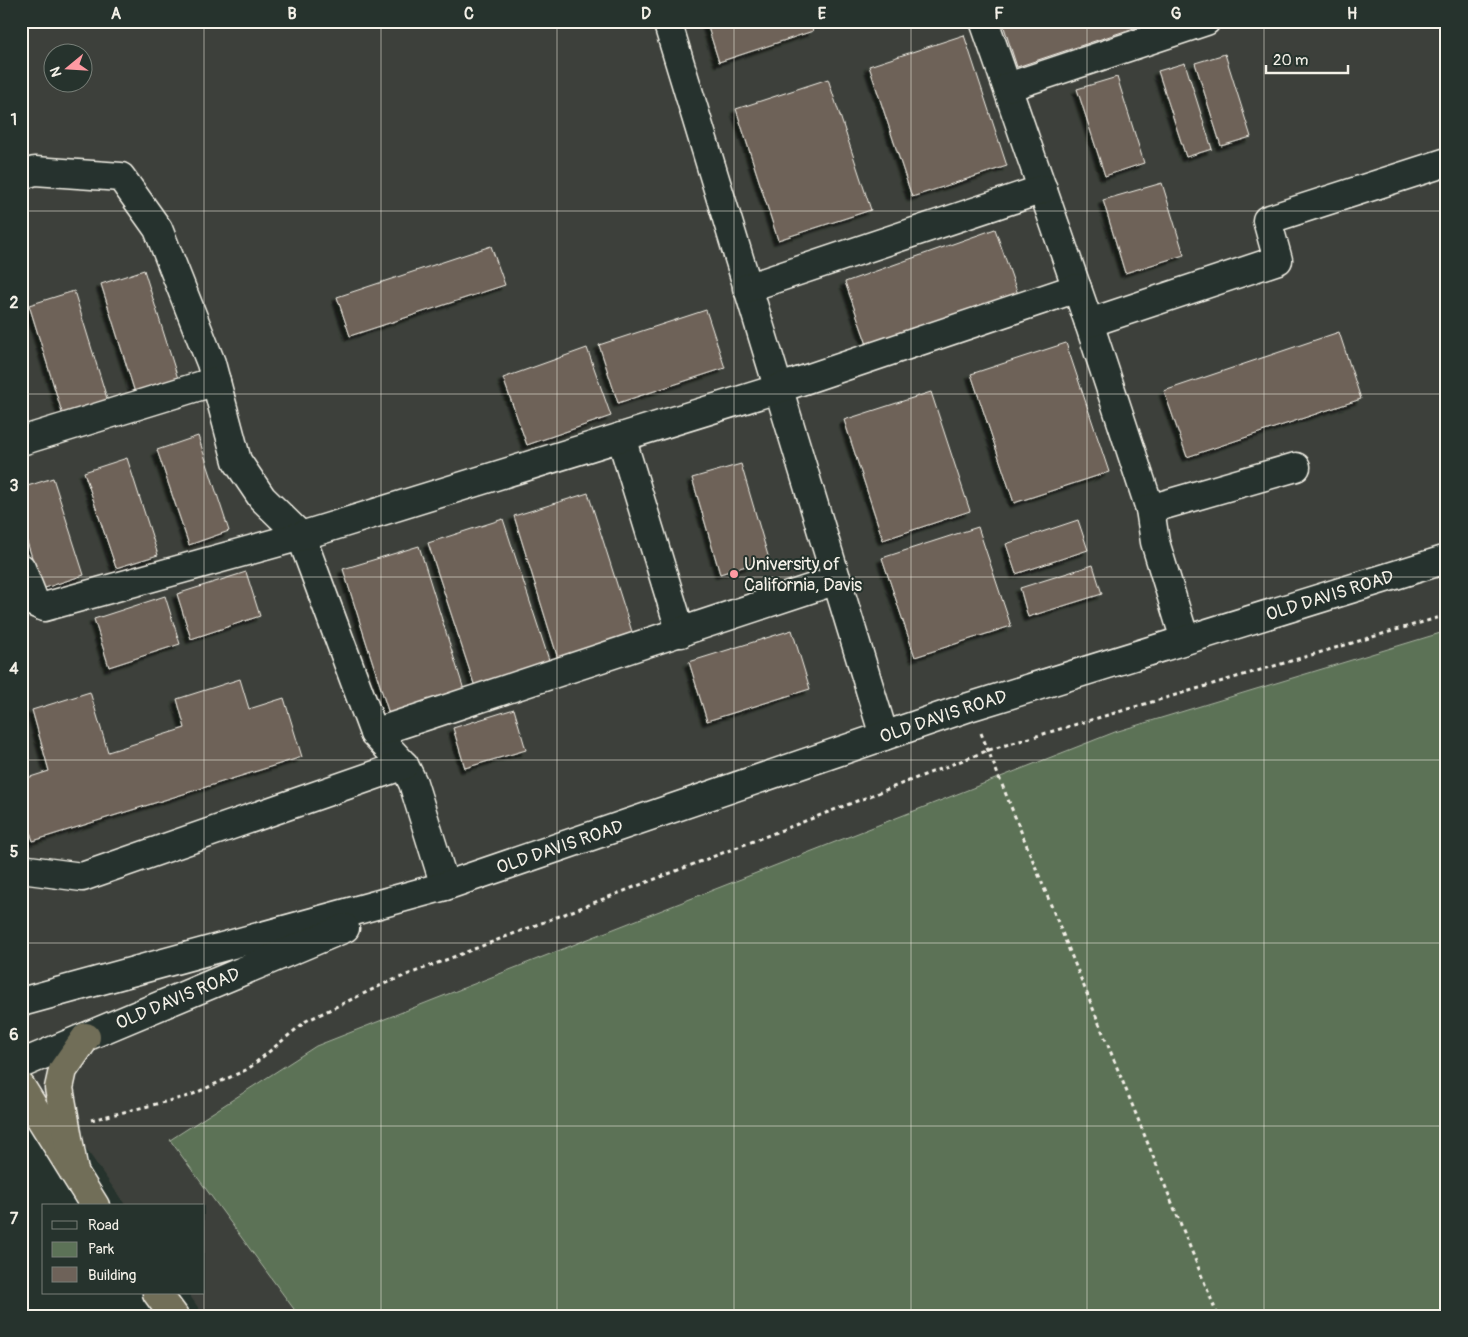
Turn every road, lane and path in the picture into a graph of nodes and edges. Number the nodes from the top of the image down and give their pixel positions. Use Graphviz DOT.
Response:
graph roads {
  1 [pos="667,21"];
  2 [pos="984,21"];
  3 [pos="1206,21"];
  4 [pos="1008,87"];
  5 [pos="1447,162"];
  6 [pos="21,175"];
  7 [pos="1043,189"];
  8 [pos="747,288"];
  9 [pos="1077,288"];
  10 [pos="1089,323"];
  11 [pos="216,381"];
  12 [pos="778,389"];
  13 [pos="621,437"];
  14 [pos="21,441"];
  15 [pos="1296,467"];
  16 [pos="1150,509"];
  17 [pos="301,536"];
  18 [pos="1447,559"];
  19 [pos="21,568"];
  20 [pos="837,580"];
  21 [pos="1447,615"];
  22 [pos="681,632"];
  23 [pos="1184,640"];
  24 [pos="969,707"];
  25 [pos="374,733"];
  26 [pos="884,736"];
  27 [pos="989,750"];
  28 [pos="404,765"];
  29 [pos="21,869"];
  30 [pos="445,886"];
  31 [pos="21,1002"];
  32 [pos="86,1037"];
  33 [pos="21,1064"];
  34 [pos="21,1087"];
  35 [pos="84,1122"];
  36 [pos="74,1172"];
  37 [pos="94,1204"];
  38 [pos="158,1294"];
  39 [pos="174,1316"];
  40 [pos="1218,1316"];
  1 -- 8 [label="street"];
  2 -- 4 [label="street"];
  3 -- 4 [label="street"];
  4 -- 7 [label="street"];
  5 -- 10 [label="street"];
  6 -- 11 [label="street"];
  7 -- 8 [label="street"];
  7 -- 9 [label="street"];
  8 -- 12 [label="street"];
  9 -- 10 [label="street"];
  9 -- 12 [label="street"];
  10 -- 16 [label="street"];
  11 -- 14 [label="street"];
  11 -- 17 [label="street"];
  12 -- 13 [label="street"];
  12 -- 20 [label="street"];
  13 -- 17 [label="street"];
  13 -- 22 [label="street"];
  15 -- 16 [label="street"];
  16 -- 23 [label="street"];
  17 -- 19 [label="street"];
  17 -- 25 [label="street"];
  18 -- 23 [label="street, OLD DAVIS ROAD"];
  20 -- 22 [label="street"];
  20 -- 26 [label="street"];
  21 -- 27 [label="path"];
  22 -- 25 [label="street"];
  23 -- 24 [label="street, OLD DAVIS ROAD"];
  24 -- 26 [label="street, OLD DAVIS ROAD"];
  24 -- 27 [label="path"];
  25 -- 28 [label="street"];
  26 -- 30 [label="street, OLD DAVIS ROAD"];
  27 -- 35 [label="path"];
  27 -- 40 [label="path"];
  28 -- 29 [label="street"];
  28 -- 30 [label="street"];
  30 -- 31 [label="street, OLD DAVIS ROAD"];
  30 -- 32 [label="street, OLD DAVIS ROAD"];
  32 -- 33 [label="street, OLD DAVIS ROAD"];
  32 -- 36 [label="highway"];
  34 -- 36 [label="highway"];
  36 -- 37 [label="highway"];
  38 -- 39 [label="highway"];
}
